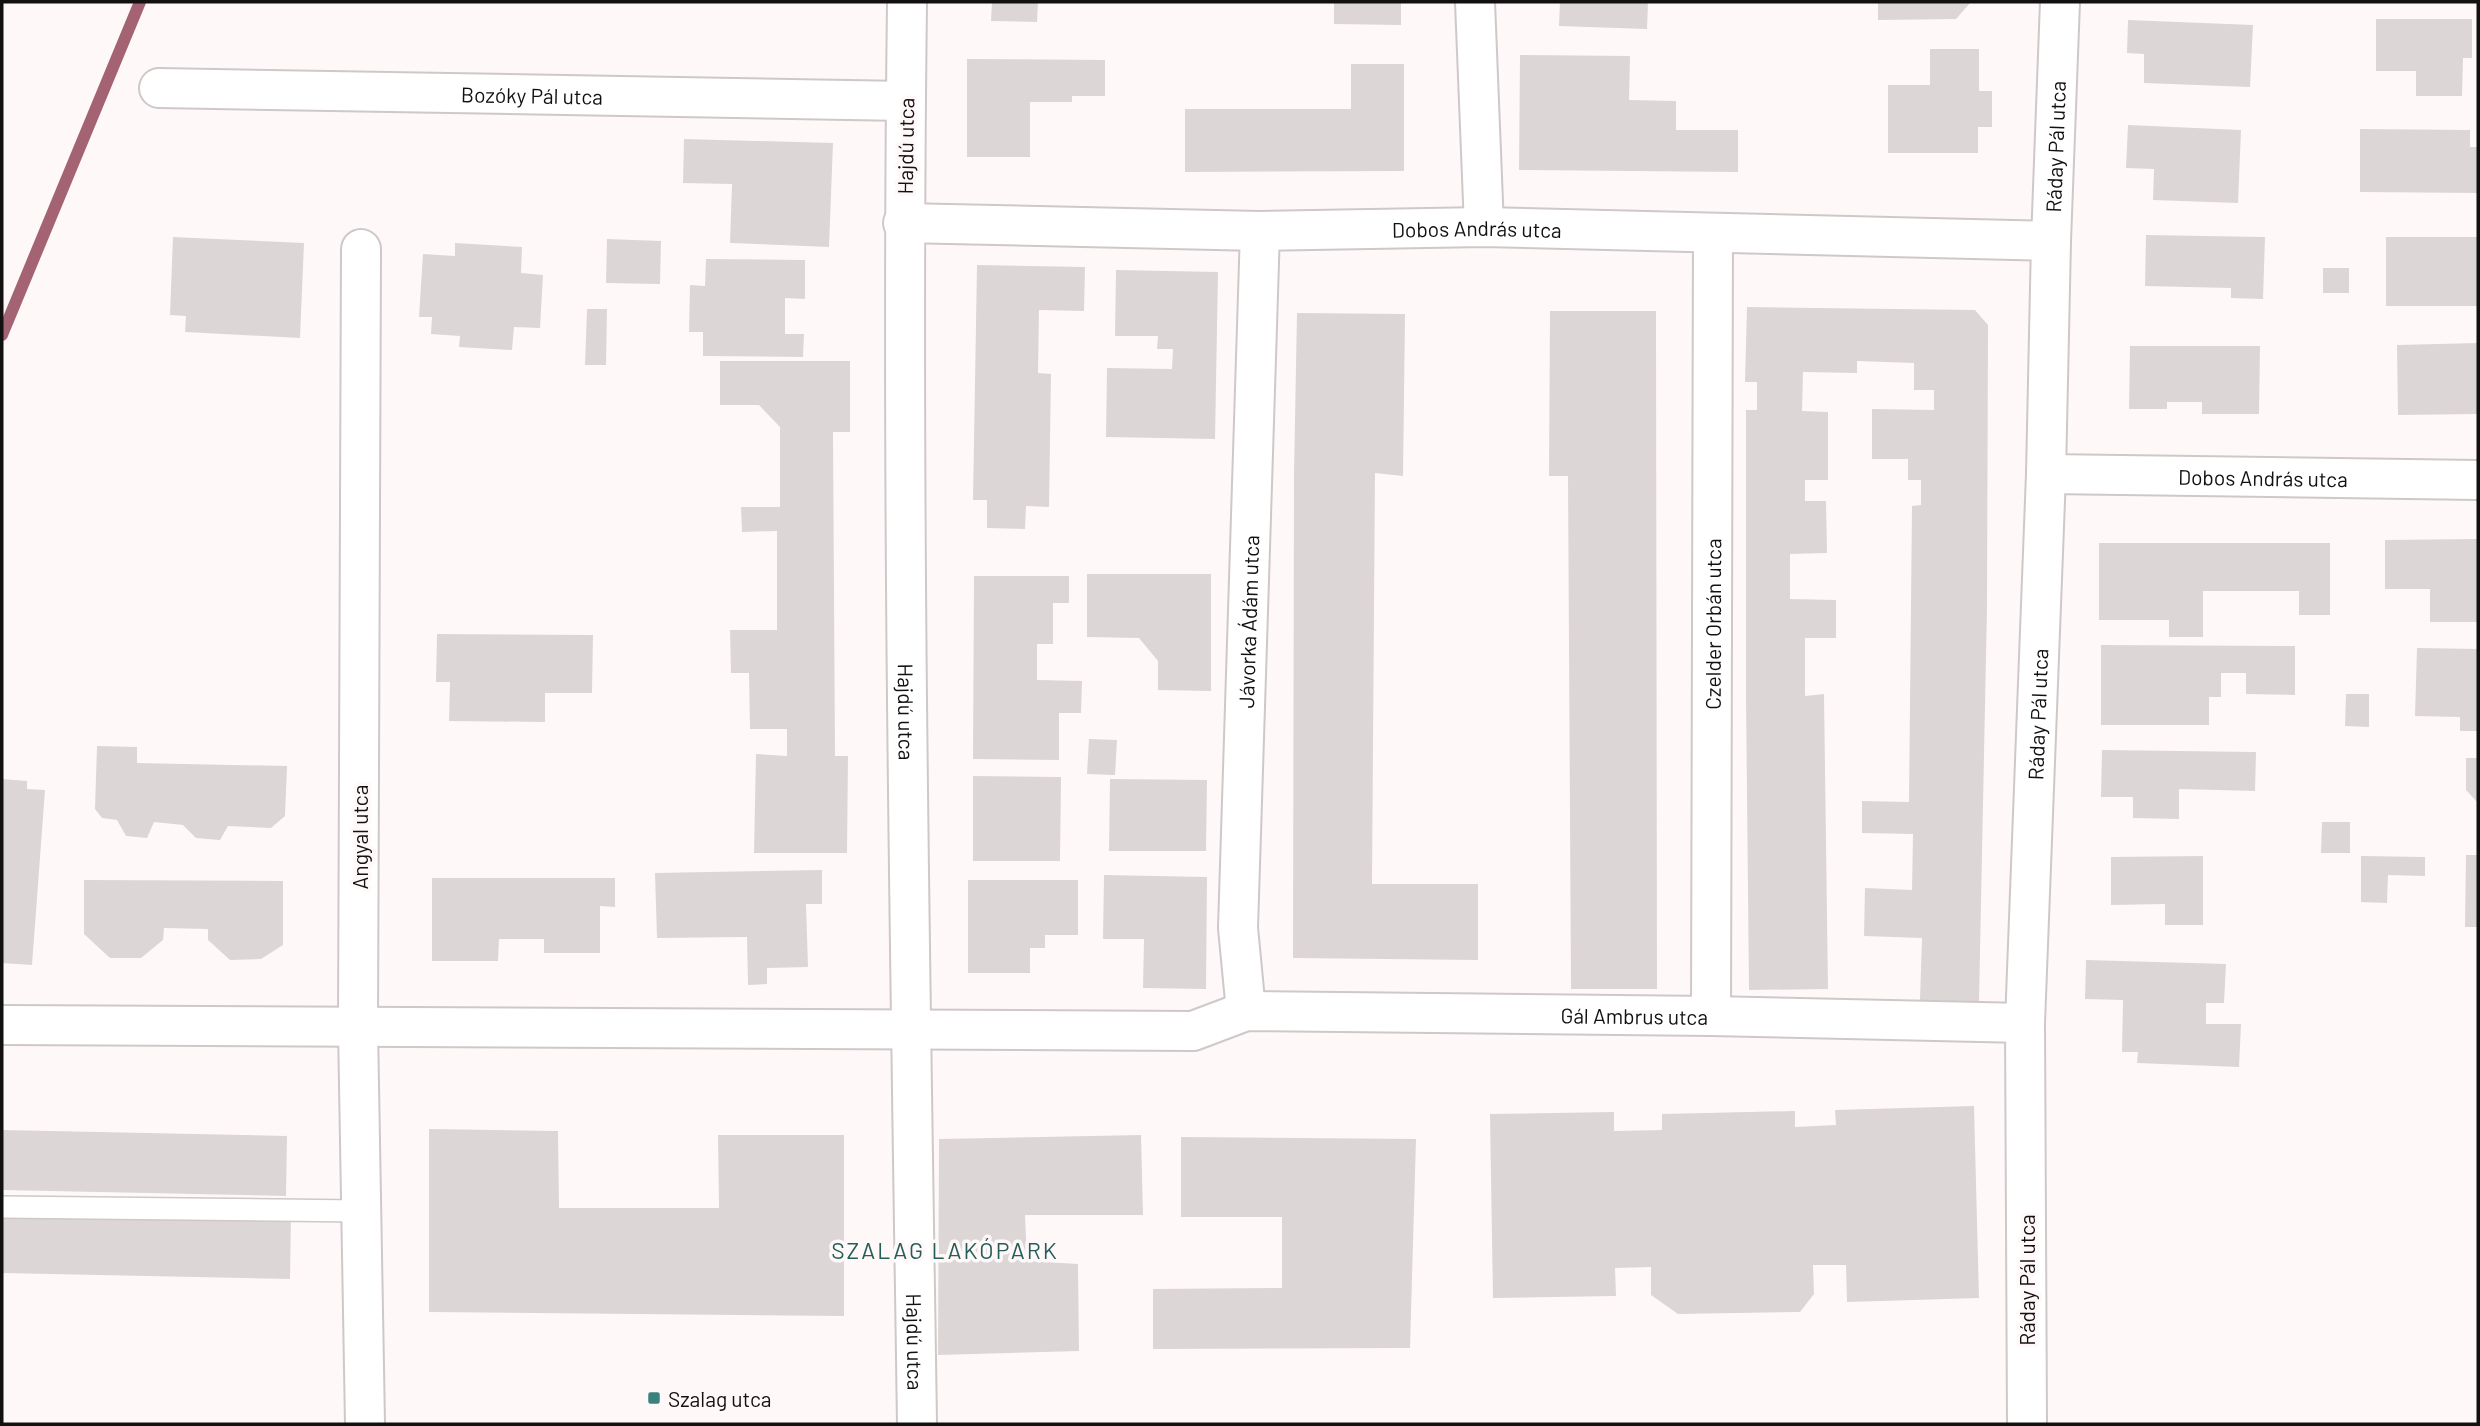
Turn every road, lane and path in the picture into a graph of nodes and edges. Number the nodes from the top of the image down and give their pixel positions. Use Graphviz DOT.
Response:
graph roads {
  1 [pos="906,2"];
  2 [pos="1475,2"];
  3 [pos="2060,2"];
  4 [pos="159,88"];
  5 [pos="905,101"];
  6 [pos="904,223"];
  7 [pos="1484,227"];
  8 [pos="1260,231"];
  9 [pos="1713,234"];
  10 [pos="2051,242"];
  11 [pos="360,249"];
  12 [pos="2046,474"];
  13 [pos="2478,480"];
  14 [pos="1246,1012"];
  15 [pos="1711,1016"];
  16 [pos="2025,1023"];
  17 [pos="2,1025"];
  18 [pos="358,1028"];
  19 [pos="911,1029"];
  20 [pos="2,1207"];
  21 [pos="361,1211"];
  22 [pos="365,1424"];
  23 [pos="917,1424"];
  24 [pos="2027,1424"];
  1 -- 5 [label="street, Hajdú utca"];
  2 -- 7 [label="street"];
  3 -- 10 [label="street, Ráday Pál utca"];
  4 -- 5 [label="street, Bozóky Pál utca"];
  5 -- 6 [label="street, Hajdú utca"];
  6 -- 8 [label="street, Dobos András utca"];
  6 -- 19 [label="street, Hajdú utca"];
  7 -- 8 [label="street, Dobos András utca"];
  7 -- 9 [label="street, Dobos András utca"];
  8 -- 14 [label="street, Jávorka Ádám utca"];
  9 -- 10 [label="street, Dobos András utca"];
  9 -- 15 [label="street, Czelder Orbán utca"];
  10 -- 12 [label="street, Ráday Pál utca"];
  11 -- 18 [label="street, Angyal utca"];
  12 -- 13 [label="street, Dobos András utca"];
  12 -- 16 [label="street, Ráday Pál utca"];
  14 -- 15 [label="street, Gál Ambrus utca"];
  14 -- 19 [label="street"];
  15 -- 16 [label="street, Gál Ambrus utca"];
  16 -- 24 [label="street, Ráday Pál utca"];
  17 -- 18 [label="street"];
  18 -- 19 [label="street"];
  18 -- 21 [label="street, Angyal utca"];
  19 -- 23 [label="street, Hajdú utca"];
  20 -- 21 [label="lane"];
  21 -- 22 [label="street, Angyal utca"];
}
